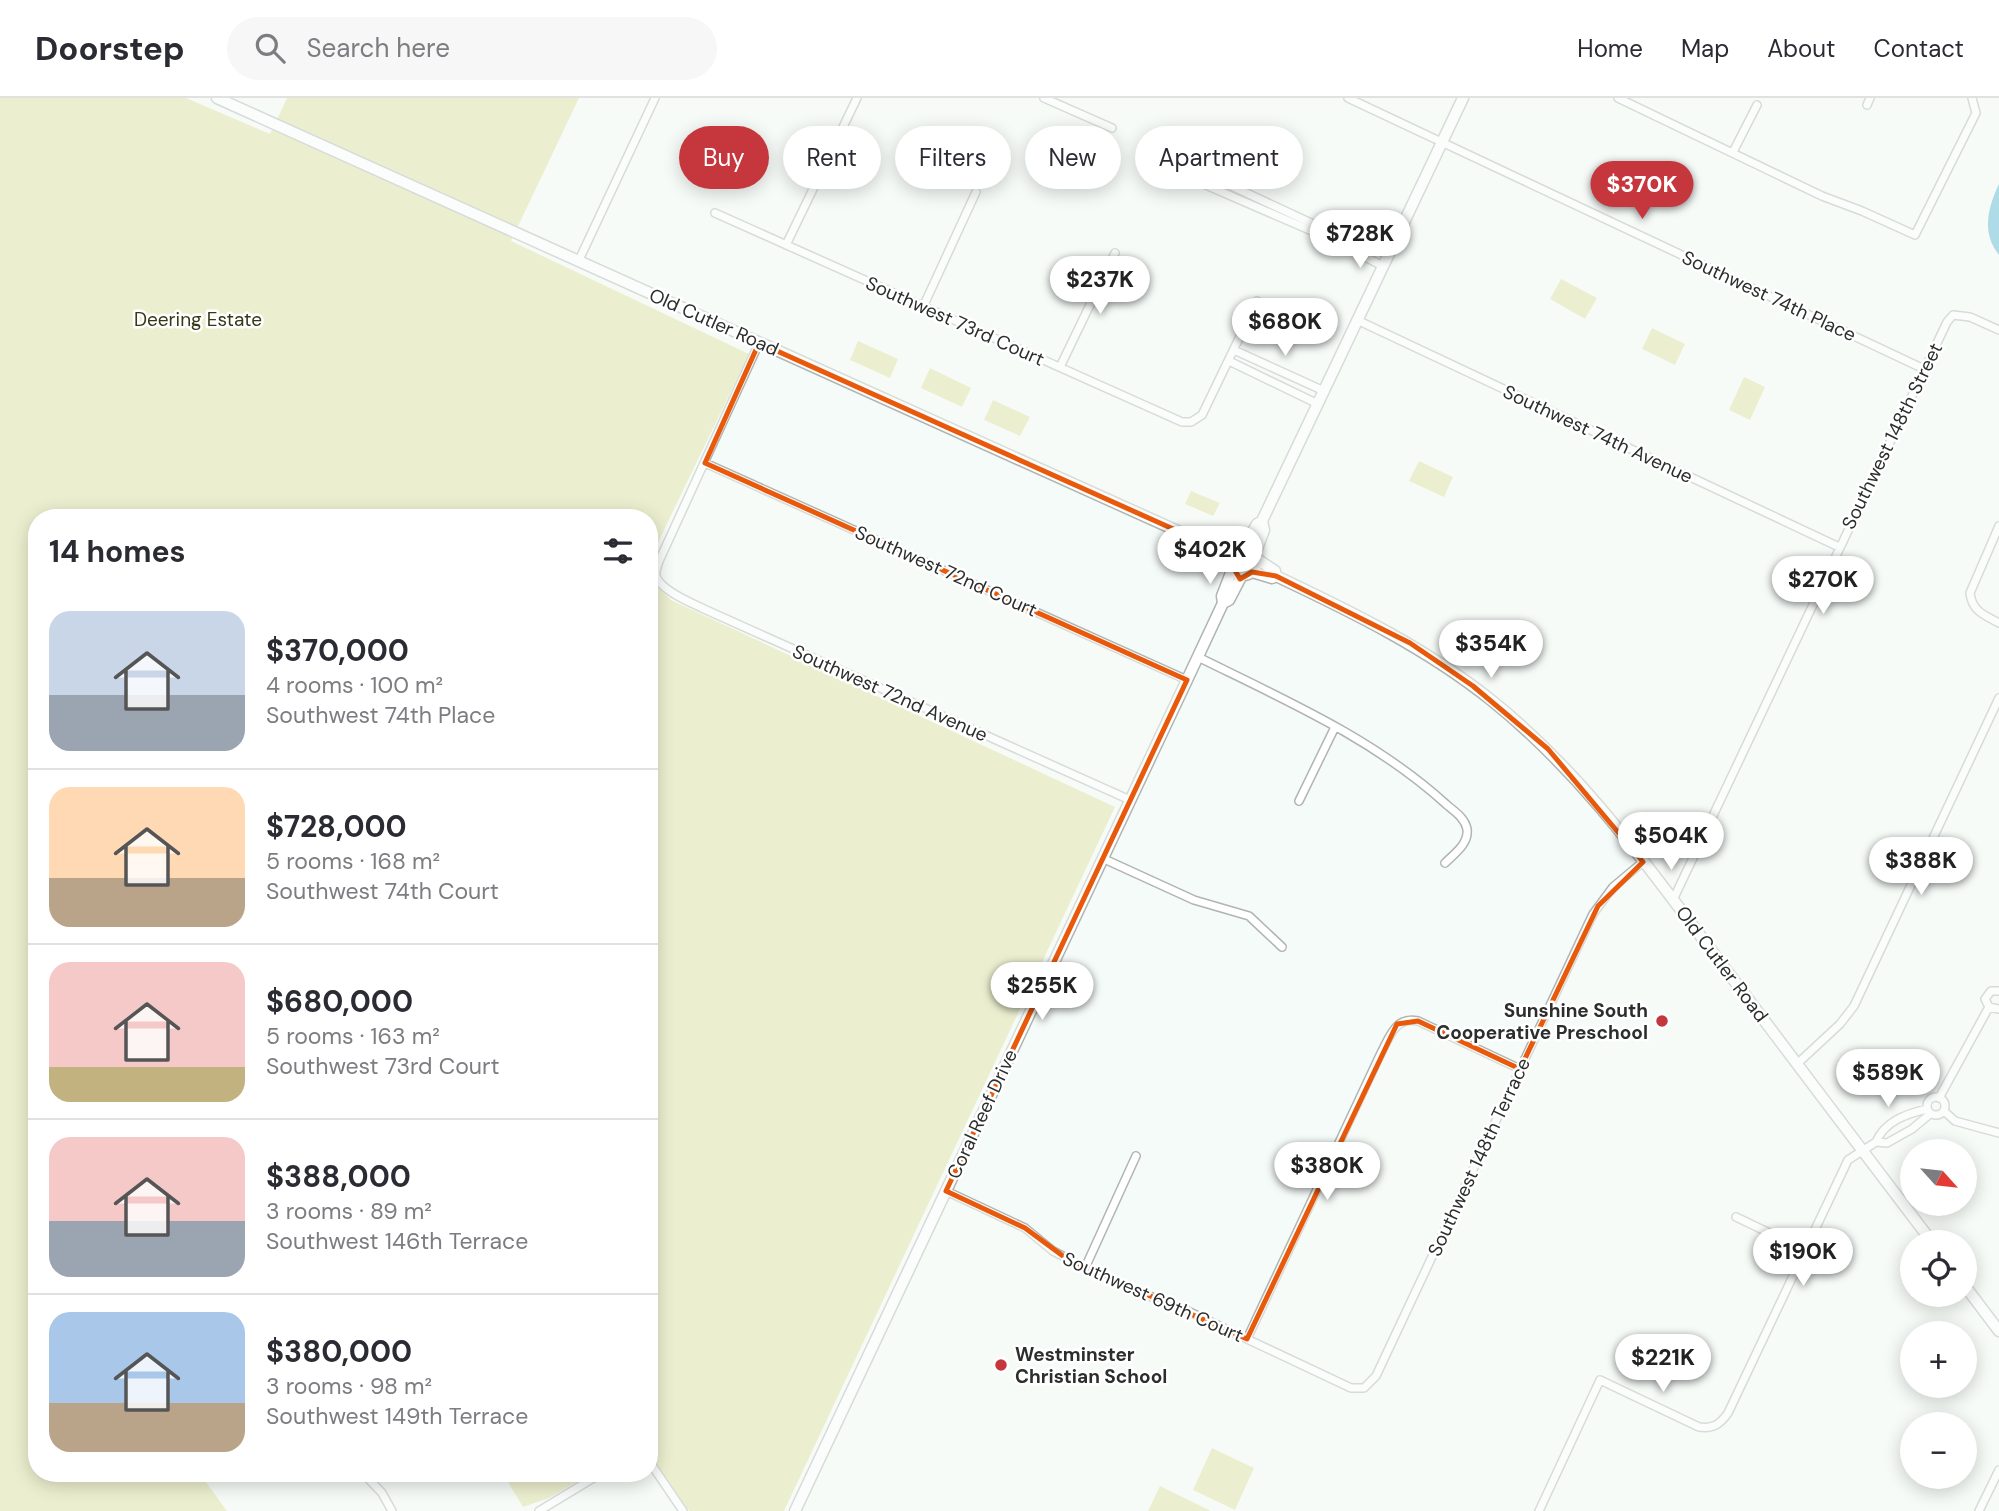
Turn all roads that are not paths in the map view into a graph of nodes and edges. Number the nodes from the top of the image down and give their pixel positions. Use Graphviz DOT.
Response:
graph roads {
  1 [pos="217,98"];
  2 [pos="655,98"];
  3 [pos="857,98"];
  4 [pos="1044,98"];
  5 [pos="1348,98"];
  6 [pos="1463,98"];
  7 [pos="1618,98"];
  8 [pos="1973,100"];
  9 [pos="1757,105"];
  10 [pos="1107,126"];
  11 [pos="1442,142"];
  12 [pos="1733,152"];
  13 [pos="1224,189"];
  14 [pos="1228,189"];
  15 [pos="976,192"];
  16 [pos="1235,193"];
  17 [pos="716,213"];
  18 [pos="1322,232"];
  19 [pos="786,245"];
  20 [pos="1115,253"];
  21 [pos="1388,254"];
  22 [pos="579,260"];
  23 [pos="1383,266"];
  24 [pos="1256,301"];
  25 [pos="923,307"];
  26 [pos="1357,320"];
  27 [pos="1999,330"];
  28 [pos="759,343"];
  29 [pos="1234,350"];
  30 [pos="1229,361"];
  31 [pos="1060,367"];
  32 [pos="1924,369"];
  33 [pos="1324,391"];
  34 [pos="1318,404"];
  35 [pos="705,463"];
  36 [pos="1262,521"];
  37 [pos="1999,526"];
  38 [pos="1211,546"];
  39 [pos="1839,547"];
  40 [pos="1240,548"];
  41 [pos="1256,556"];
  42 [pos="1230,565"];
  43 [pos="658,568"];
  44 [pos="1247,574"];
  45 [pos="1276,576"];
  46 [pos="658,579"];
  47 [pos="1223,603"];
  48 [pos="1999,623"];
  49 [pos="1198,657"];
  50 [pos="1187,680"];
  51 [pos="1999,698"];
  52 [pos="1335,727"];
  53 [pos="1130,800"];
  54 [pos="1299,801"];
  55 [pos="1102,858"];
  56 [pos="1643,862"];
  57 [pos="1444,863"];
  58 [pos="1674,900"];
  59 [pos="1282,947"];
  60 [pos="1999,991"];
  61 [pos="1989,1007"];
  62 [pos="1999,1009"];
  63 [pos="1797,1064"];
  64 [pos="1520,1069"];
  65 [pos="1939,1098"];
  66 [pos="1929,1111"];
  67 [pos="1944,1111"];
  68 [pos="1999,1133"];
  69 [pos="1876,1142"];
  70 [pos="1863,1150"];
  71 [pos="1136,1156"];
  72 [pos="946,1191"];
  73 [pos="1737,1217"];
  74 [pos="1923,1230"];
  75 [pos="1805,1250"];
  76 [pos="1085,1268"];
  77 [pos="1977,1302"];
  78 [pos="1999,1331"];
  79 [pos="1247,1339"];
  80 [pos="1366,1387"];
  81 [pos="1999,1470"];
  82 [pos="658,1474"];
  83 [pos="372,1482"];
  84 [pos="587,1482"];
  85 [pos="391,1511"];
  86 [pos="540,1511"];
  87 [pos="683,1511"];
  88 [pos="795,1511"];
  89 [pos="1539,1511"];
  90 [pos="1979,1511"];
  1 -- 22 [label="main road, Old Cutler Road"];
  2 -- 22 [label="street"];
  3 -- 19 [label="street"];
  4 -- 10 [label="street"];
  5 -- 11 [label="street, Southwest 74th Place"];
  6 -- 11 [label="main road"];
  7 -- 12 [label="street"];
  8 -- 12 [label="street"];
  9 -- 12 [label="street"];
  11 -- 21 [label="main road"];
  11 -- 32 [label="street, Southwest 74th Place"];
  13 -- 16 [label="street"];
  14 -- 16 [label="street"];
  15 -- 25 [label="street"];
  16 -- 18 [label="street"];
  17 -- 19 [label="street, Southwest 73rd Court"];
  18 -- 21 [label="street"];
  18 -- 23 [label="street"];
  19 -- 25 [label="street, Southwest 73rd Court"];
  20 -- 31 [label="street"];
  21 -- 23 [label="main road"];
  22 -- 28 [label="main road, Old Cutler Road"];
  23 -- 26 [label="main road"];
  24 -- 29 [label="street"];
  25 -- 31 [label="street, Southwest 73rd Court"];
  26 -- 33 [label="main road"];
  26 -- 39 [label="street, Southwest 74th Avenue"];
  27 -- 32 [label="street, Southwest 148th Street"];
  28 -- 35 [label="street"];
  28 -- 38 [label="main road, Old Cutler Road"];
  29 -- 30 [label="street"];
  29 -- 33 [label="street"];
  30 -- 31 [label="street, Southwest 73rd Court"];
  30 -- 34 [label="street"];
  32 -- 39 [label="street, Southwest 148th Street"];
  33 -- 34 [label="main road"];
  34 -- 36 [label="main road"];
  35 -- 43 [label="street, Southwest 72nd Avenue"];
  35 -- 50 [label="street, Southwest 72nd Court"];
  36 -- 40 [label="main road"];
  36 -- 41 [label="main road"];
  37 -- 48 [label="street"];
  38 -- 40 [label="main road, Old Cutler Road"];
  38 -- 42 [label="main road, Old Cutler Road"];
  39 -- 58 [label="street, Southwest 148th Street"];
  40 -- 41 [label="main road, Old Cutler Road"];
  40 -- 42 [label="main road"];
  41 -- 44 [label="main road"];
  41 -- 45 [label="main road, Old Cutler Road"];
  42 -- 44 [label="main road, Old Cutler Road"];
  42 -- 47 [label="main road, Coral Reef Drive"];
  44 -- 45 [label="main road, Old Cutler Road"];
  44 -- 47 [label="main road, Coral Reef Drive"];
  45 -- 56 [label="main road, Old Cutler Road"];
  46 -- 53 [label="street, Southwest 72nd Avenue"];
  47 -- 49 [label="main road, Coral Reef Drive"];
  49 -- 50 [label="main road, Coral Reef Drive"];
  49 -- 52 [label="street"];
  50 -- 53 [label="main road, Coral Reef Drive"];
  51 -- 63 [label="street"];
  52 -- 54 [label="street"];
  52 -- 57 [label="street"];
  53 -- 55 [label="main road, Coral Reef Drive"];
  55 -- 59 [label="street"];
  55 -- 72 [label="main road, Coral Reef Drive"];
  56 -- 58 [label="main road, Old Cutler Road"];
  56 -- 64 [label="street, Southwest 148th Terrace"];
  58 -- 63 [label="main road, Old Cutler Road"];
  60 -- 61 [label="street"];
  61 -- 62 [label="street"];
  61 -- 65 [label="street"];
  63 -- 70 [label="main road, Old Cutler Road"];
  64 -- 79 [label="street"];
  64 -- 80 [label="street, Southwest 148th Terrace"];
  65 -- 66 [label="street"];
  65 -- 67 [label="street"];
  66 -- 67 [label="street"];
  66 -- 69 [label="street"];
  66 -- 69 [label="street"];
  67 -- 68 [label="street"];
  69 -- 70 [label="street"];
  70 -- 74 [label="main road, Old Cutler Road"];
  70 -- 75 [label="street"];
  71 -- 76 [label="street"];
  72 -- 76 [label="street, Southwest 69th Court"];
  72 -- 88 [label="main road, Coral Reef Drive"];
  73 -- 75 [label="street"];
  75 -- 89 [label="street"];
  76 -- 79 [label="street, Southwest 69th Court"];
  77 -- 78 [label="main road"];
  79 -- 80 [label="street, Southwest 69th Court"];
  81 -- 90 [label="street"];
  82 -- 87 [label="street"];
  83 -- 85 [label="street"];
  84 -- 86 [label="street"];
}
